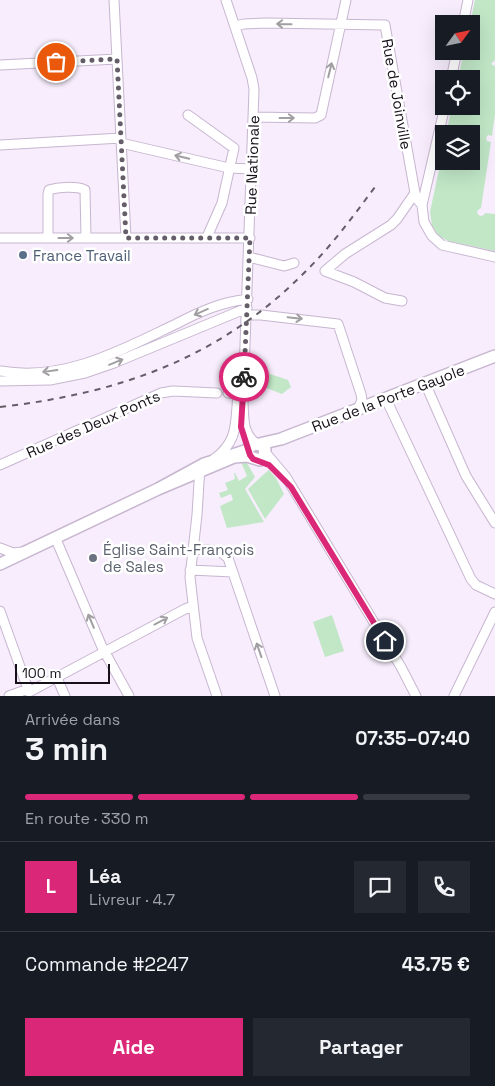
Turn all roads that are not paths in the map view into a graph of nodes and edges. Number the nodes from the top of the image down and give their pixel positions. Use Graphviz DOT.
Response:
graph roads {
  1 [pos="114,0"];
  2 [pos="226,0"];
  3 [pos="346,0"];
  4 [pos="468,0"];
  5 [pos="464,15"];
  6 [pos="341,24"];
  7 [pos="235,26"];
  8 [pos="117,59"];
  9 [pos="0,65"];
  10 [pos="188,115"];
  11 [pos="443,115"];
  12 [pos="253,117"];
  13 [pos="121,140"];
  14 [pos="0,145"];
  15 [pos="229,168"];
  16 [pos="252,169"];
  17 [pos="415,193"];
  18 [pos="422,205"];
  19 [pos="207,237"];
  20 [pos="0,238"];
  21 [pos="48,238"];
  22 [pos="86,238"];
  23 [pos="126,238"];
  24 [pos="250,238"];
  25 [pos="495,256"];
  26 [pos="249,257"];
  27 [pos="294,263"];
  28 [pos="402,301"];
  29 [pos="247,307"];
  30 [pos="495,356"];
  31 [pos="0,375"];
  32 [pos="425,383"];
  33 [pos="218,393"];
  34 [pos="228,393"];
  35 [pos="242,396"];
  36 [pos="386,399"];
  37 [pos="358,410"];
  38 [pos="256,451"];
  39 [pos="212,460"];
  40 [pos="0,465"];
  41 [pos="199,469"];
  42 [pos="495,523"];
  43 [pos="55,537"];
  44 [pos="0,548"];
  45 [pos="29,549"];
  46 [pos="193,549"];
  47 [pos="0,564"];
  48 [pos="190,570"];
  49 [pos="233,572"];
  50 [pos="495,594"];
  51 [pos="193,606"];
  52 [pos="0,611"];
  53 [pos="495,612"];
  54 [pos="104,652"];
  55 [pos="57,678"];
  56 [pos="28,689"];
  57 [pos="9,696"];
  58 [pos="65,696"];
  59 [pos="128,696"];
  60 [pos="217,696"];
  61 [pos="275,696"];
  62 [pos="416,696"];
  63 [pos="454,696"];
  1 -- 8 [label="street"];
  2 -- 7 [label="street, Rue Nationale"];
  3 -- 6 [label="street"];
  4 -- 5 [label="street"];
  6 -- 7 [label="street, one-way"];
  12 -- 6 [label="street, one-way"];
  6 -- 17 [label="street, Rue de Joinville"];
  7 -- 12 [label="street, Rue Nationale"];
  8 -- 9 [label="street"];
  8 -- 13 [label="street"];
  10 -- 15 [label="street"];
  11 -- 18 [label="street"];
  12 -- 16 [label="street, Rue Nationale"];
  13 -- 14 [label="street"];
  15 -- 13 [label="street, one-way"];
  13 -- 23 [label="street"];
  15 -- 16 [label="street"];
  15 -- 19 [label="street"];
  16 -- 24 [label="street, Rue Nationale"];
  17 -- 18 [label="street, Rue de Joinville"];
  17 -- 28 [label="street"];
  18 -- 25 [label="street"];
  19 -- 23 [label="street"];
  19 -- 24 [label="street"];
  20 -- 21 [label="street"];
  21 -- 22 [label="street, one-way"];
  21 -- 22 [label="street"];
  22 -- 23 [label="street"];
  24 -- 26 [label="street, Rue Nationale"];
  26 -- 27 [label="street"];
  26 -- 29 [label="street, Rue Nationale"];
  29 -- 31 [label="street, one-way"];
  31 -- 29 [label="street, one-way"];
  29 -- 35 [label="street, Rue Nationale"];
  29 -- 37 [label="street, one-way"];
  30 -- 32 [label="main road, Rue de la Porte Gayole"];
  32 -- 36 [label="main road, Rue de la Porte Gayole"];
  32 -- 42 [label="street"];
  33 -- 40 [label="street, Rue des Deux Ponts"];
  34 -- 35 [label="street"];
  35 -- 38 [label="street, Rue Nationale"];
  35 -- 39 [label="street, Rue Nationale"];
  36 -- 37 [label="main road, Rue de la Porte Gayole"];
  36 -- 50 [label="street"];
  37 -- 38 [label="main road, Rue de la Porte Gayole"];
  38 -- 39 [label="main road"];
  38 -- 41 [label="main road"];
  38 -- 62 [label="street"];
  39 -- 41 [label="main road"];
  41 -- 43 [label="main road"];
  41 -- 46 [label="street"];
  43 -- 45 [label="main road"];
  54 -- 43 [label="street, one-way"];
  44 -- 45 [label="street"];
  45 -- 47 [label="main road"];
  46 -- 48 [label="street"];
  46 -- 49 [label="street"];
  48 -- 49 [label="street"];
  48 -- 51 [label="street"];
  61 -- 49 [label="street, one-way"];
  54 -- 51 [label="street, one-way"];
  51 -- 60 [label="street"];
  52 -- 56 [label="street"];
  53 -- 63 [label="street"];
  54 -- 55 [label="street"];
  54 -- 59 [label="street"];
  55 -- 56 [label="street"];
  55 -- 58 [label="street"];
  56 -- 57 [label="street"];
}
